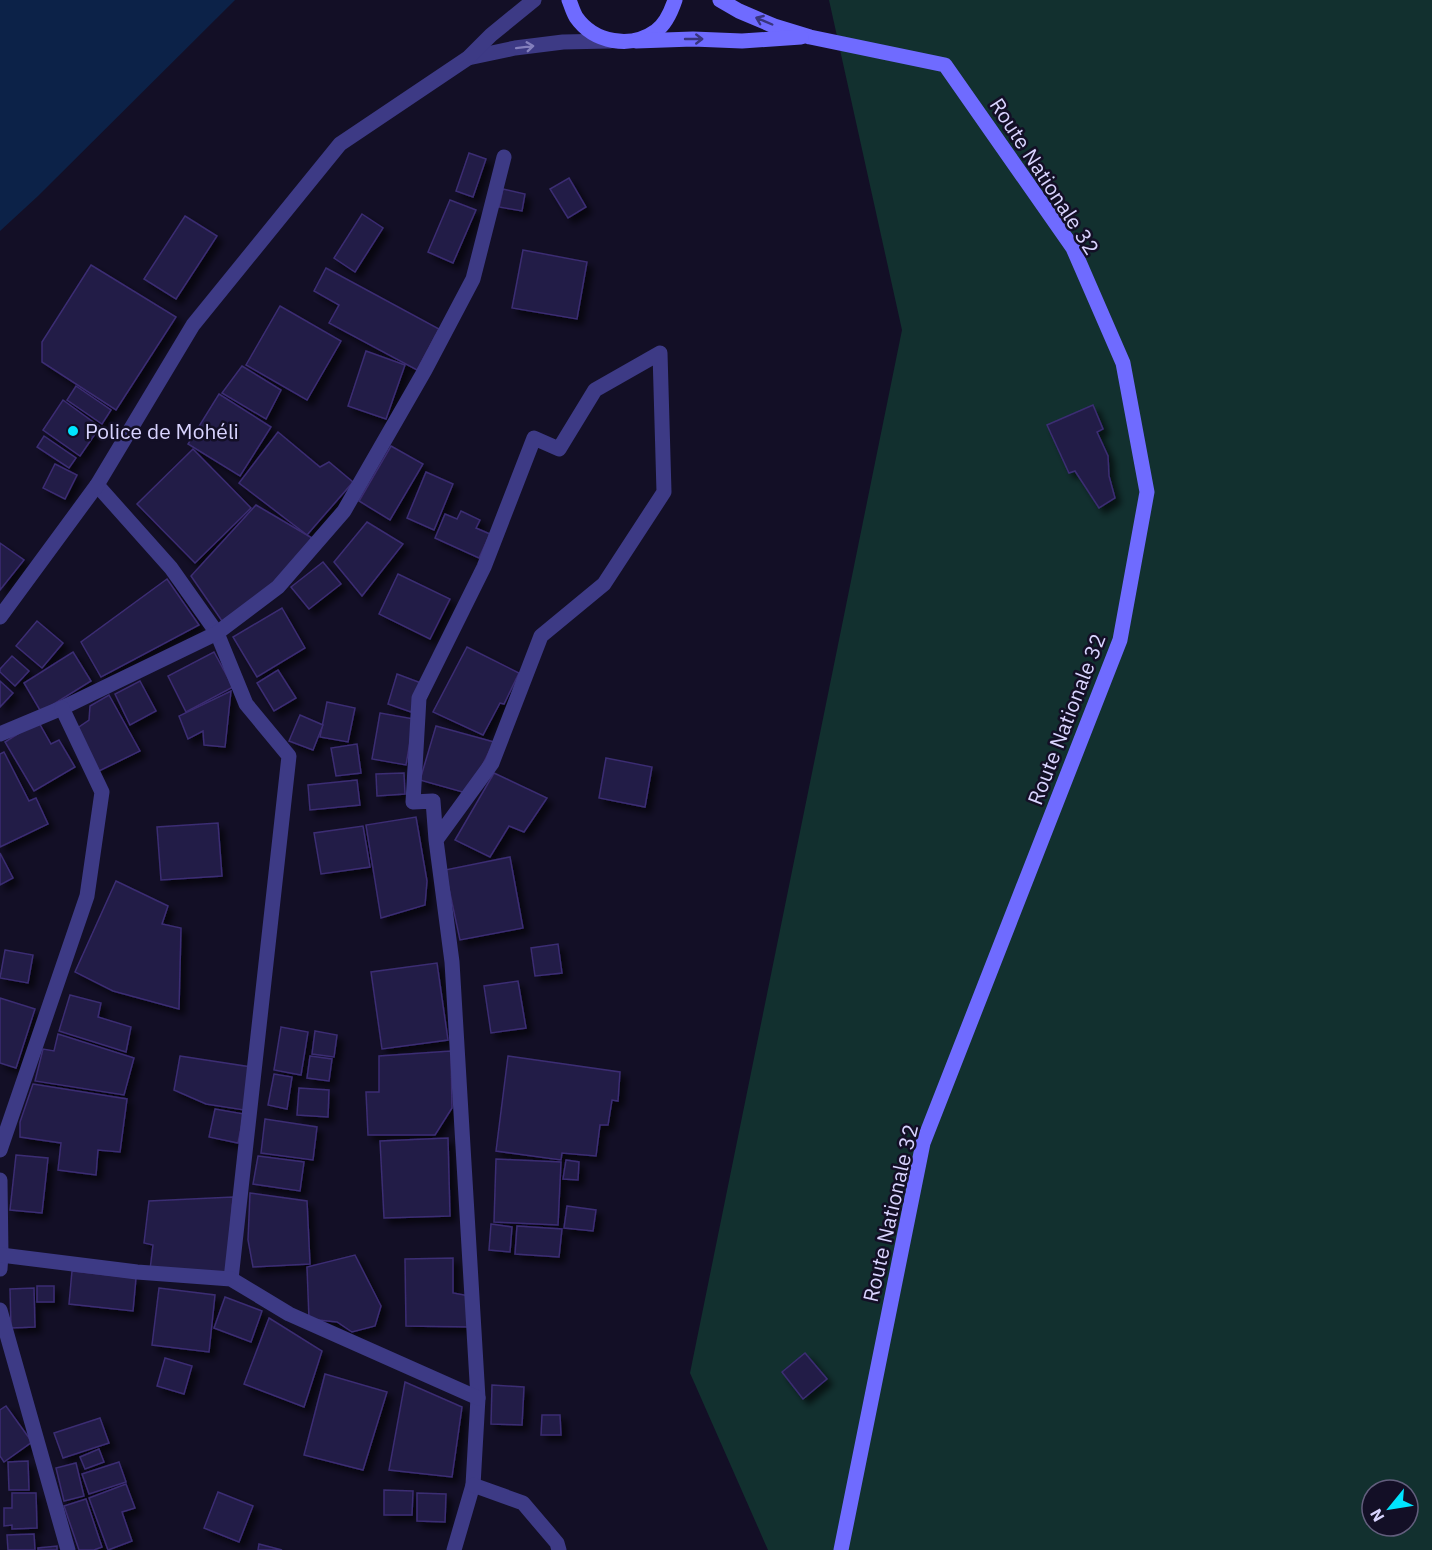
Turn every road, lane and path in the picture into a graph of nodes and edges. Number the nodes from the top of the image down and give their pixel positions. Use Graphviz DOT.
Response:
graph roads {
  1 [pos="534,0"];
  2 [pos="569,0"];
  3 [pos="675,0"];
  4 [pos="720,0"];
  5 [pos="810,37"];
  6 [pos="610,41"];
  7 [pos="636,41"];
  8 [pos="468,58"];
  9 [pos="504,157"];
  10 [pos="97,485"];
  11 [pos="0,617"];
  12 [pos="217,633"];
  13 [pos="62,708"];
  14 [pos="0,734"];
  15 [pos="436,840"];
  16 [pos="0,1150"];
  17 [pos="0,1180"];
  18 [pos="1,1262"];
  19 [pos="231,1279"];
  20 [pos="0,1310"];
  21 [pos="478,1398"];
  22 [pos="473,1485"];
  23 [pos="68,1550"];
  24 [pos="454,1550"];
  25 [pos="559,1550"];
  26 [pos="841,1550"];
  1 -- 8 [label="street"];
  2 -- 6 [label="street"];
  3 -- 7 [label="street"];
  5 -- 4 [label="street, Route Nationale 32, one-way"];
  7 -- 5 [label="street, Route Nationale 32, one-way"];
  5 -- 26 [label="street, Route Nationale 32"];
  6 -- 7 [label="street, Route Nationale 32"];
  8 -- 6 [label="street, one-way"];
  8 -- 10 [label="street"];
  9 -- 12 [label="street"];
  10 -- 11 [label="street"];
  10 -- 12 [label="street"];
  12 -- 13 [label="street"];
  12 -- 19 [label="street"];
  13 -- 14 [label="street"];
  13 -- 16 [label="street"];
  15 -- 15 [label="street"];
  15 -- 21 [label="street"];
  17 -- 18 [label="street"];
  18 -- 19 [label="street"];
  19 -- 21 [label="street"];
  20 -- 23 [label="street"];
  21 -- 22 [label="street"];
  22 -- 24 [label="street"];
  22 -- 25 [label="street"];
}
